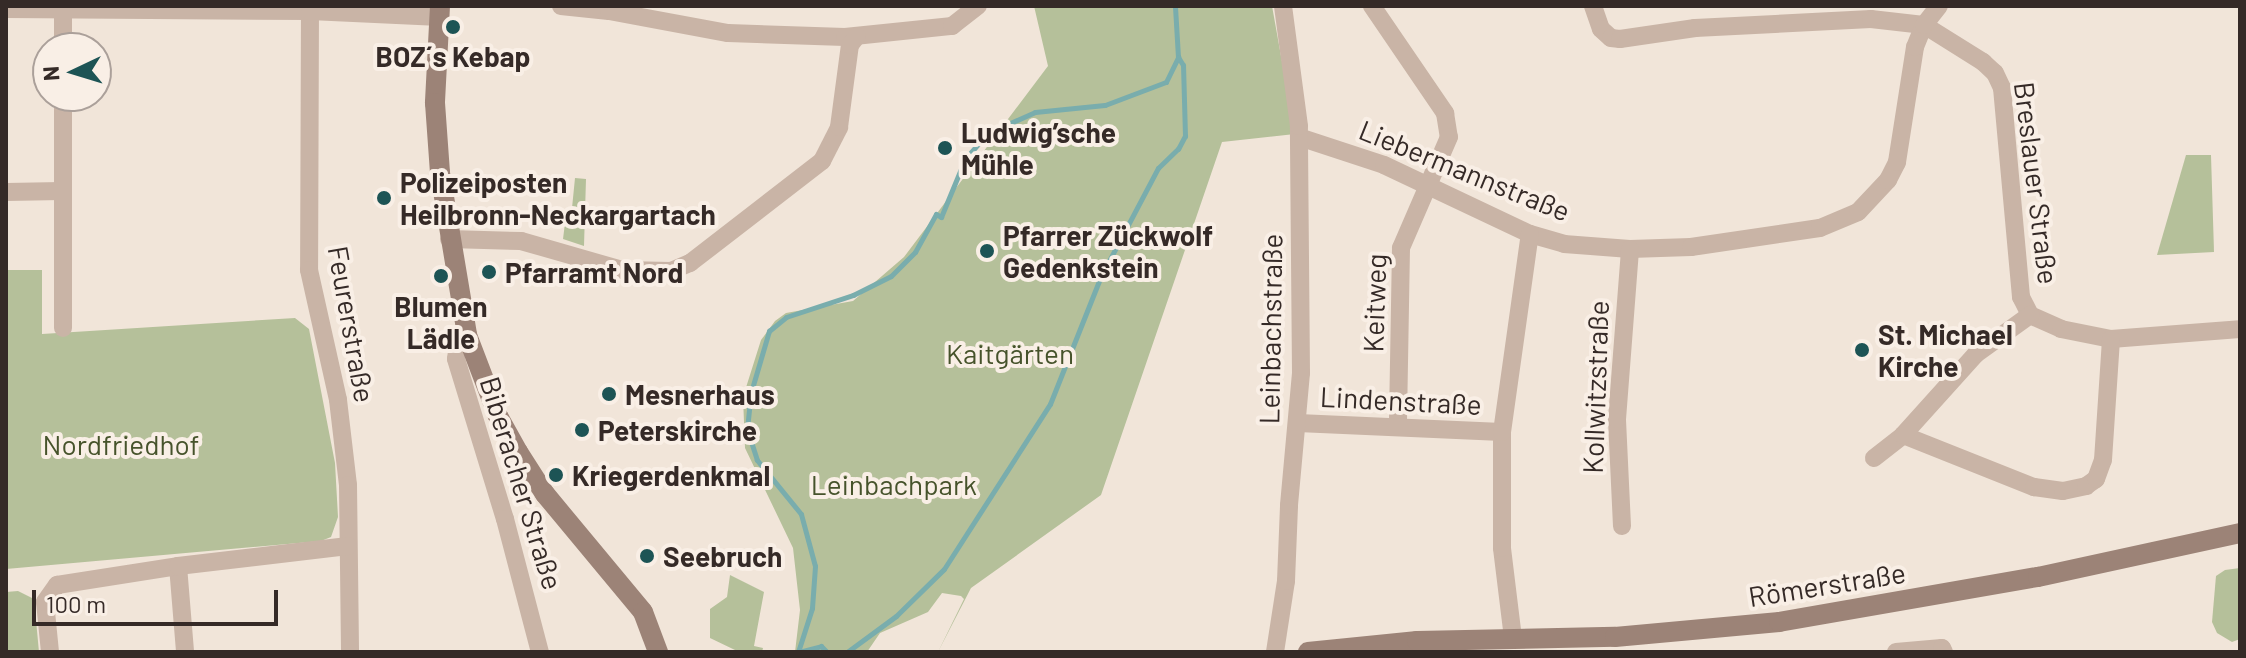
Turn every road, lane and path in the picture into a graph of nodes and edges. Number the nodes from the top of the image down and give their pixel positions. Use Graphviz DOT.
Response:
graph roads {
  1 [pos="561,6"];
  2 [pos="1283,6"];
  3 [pos="1372,6"];
  4 [pos="1593,6"];
  5 [pos="1939,6"];
  6 [pos="64,7"];
  7 [pos="978,7"];
  8 [pos="229,8"];
  9 [pos="310,8"];
  10 [pos="6,9"];
  11 [pos="440,12"];
  12 [pos="647,12"];
  13 [pos="1871,12"];
  14 [pos="1924,25"];
  15 [pos="63,32"];
  16 [pos="857,36"];
  17 [pos="63,112"];
  18 [pos="1299,137"];
  19 [pos="1427,186"];
  20 [pos="62,191"];
  21 [pos="6,192"];
  22 [pos="1530,234"];
  23 [pos="449,239"];
  24 [pos="1630,249"];
  25 [pos="2030,315"];
  26 [pos="63,328"];
  27 [pos="2240,329"];
  28 [pos="467,335"];
  29 [pos="2111,339"];
  30 [pos="1298,423"];
  31 [pos="1398,427"];
  32 [pos="1502,432"];
  33 [pos="1903,435"];
  34 [pos="1874,458"];
  35 [pos="1622,526"];
  36 [pos="2240,533"];
  37 [pos="348,546"];
  38 [pos="178,566"];
  39 [pos="1513,638"];
  40 [pos="1418,646"];
  41 [pos="50,652"];
  42 [pos="185,652"];
  43 [pos="350,652"];
  44 [pos="540,652"];
  45 [pos="658,652"];
  46 [pos="1275,652"];
  47 [pos="1308,652"];
  48 [pos="1896,652"];
  49 [pos="1944,652"];
  1 -- 12 [label="street"];
  2 -- 18 [label="street, Leinbachstraße"];
  3 -- 19 [label="street, Keitweg"];
  4 -- 13 [label="street"];
  5 -- 14 [label="street, Liebermannstraße"];
  6 -- 8 [label="street"];
  6 -- 10 [label="street"];
  6 -- 15 [label="street"];
  7 -- 16 [label="street"];
  8 -- 9 [label="street"];
  9 -- 11 [label="street"];
  9 -- 37 [label="street, Feurerstraße"];
  11 -- 23 [label="main road"];
  12 -- 16 [label="street"];
  13 -- 14 [label="street"];
  14 -- 24 [label="street, Liebermannstraße"];
  14 -- 25 [label="street, Breslauer Straße"];
  16 -- 23 [label="street"];
  17 -- 20 [label="street"];
  18 -- 19 [label="street, Liebermannstraße"];
  18 -- 30 [label="street, Leinbachstraße"];
  19 -- 22 [label="street, Liebermannstraße"];
  19 -- 31 [label="street, Keitweg"];
  20 -- 21 [label="street"];
  20 -- 26 [label="street"];
  22 -- 24 [label="street, Liebermannstraße"];
  22 -- 32 [label="street"];
  23 -- 28 [label="main road"];
  24 -- 35 [label="street, Kollwitzstraße"];
  25 -- 29 [label="street, Breslauer Straße"];
  25 -- 33 [label="street"];
  27 -- 29 [label="street, Breslauer Straße"];
  28 -- 44 [label="street, Biberacher Straße"];
  28 -- 45 [label="main road"];
  29 -- 33 [label="street"];
  30 -- 31 [label="street, Lindenstraße"];
  30 -- 46 [label="street, Leinbachstraße"];
  31 -- 32 [label="street, Lindenstraße"];
  32 -- 39 [label="street"];
  33 -- 34 [label="street"];
  36 -- 39 [label="main road, Römerstraße"];
  37 -- 38 [label="street"];
  37 -- 43 [label="street, Feurerstraße"];
  38 -- 41 [label="street"];
  38 -- 42 [label="street"];
  39 -- 40 [label="main road, Römerstraße"];
  40 -- 47 [label="main road, Römerstraße"];
  48 -- 49 [label="street"];
}
